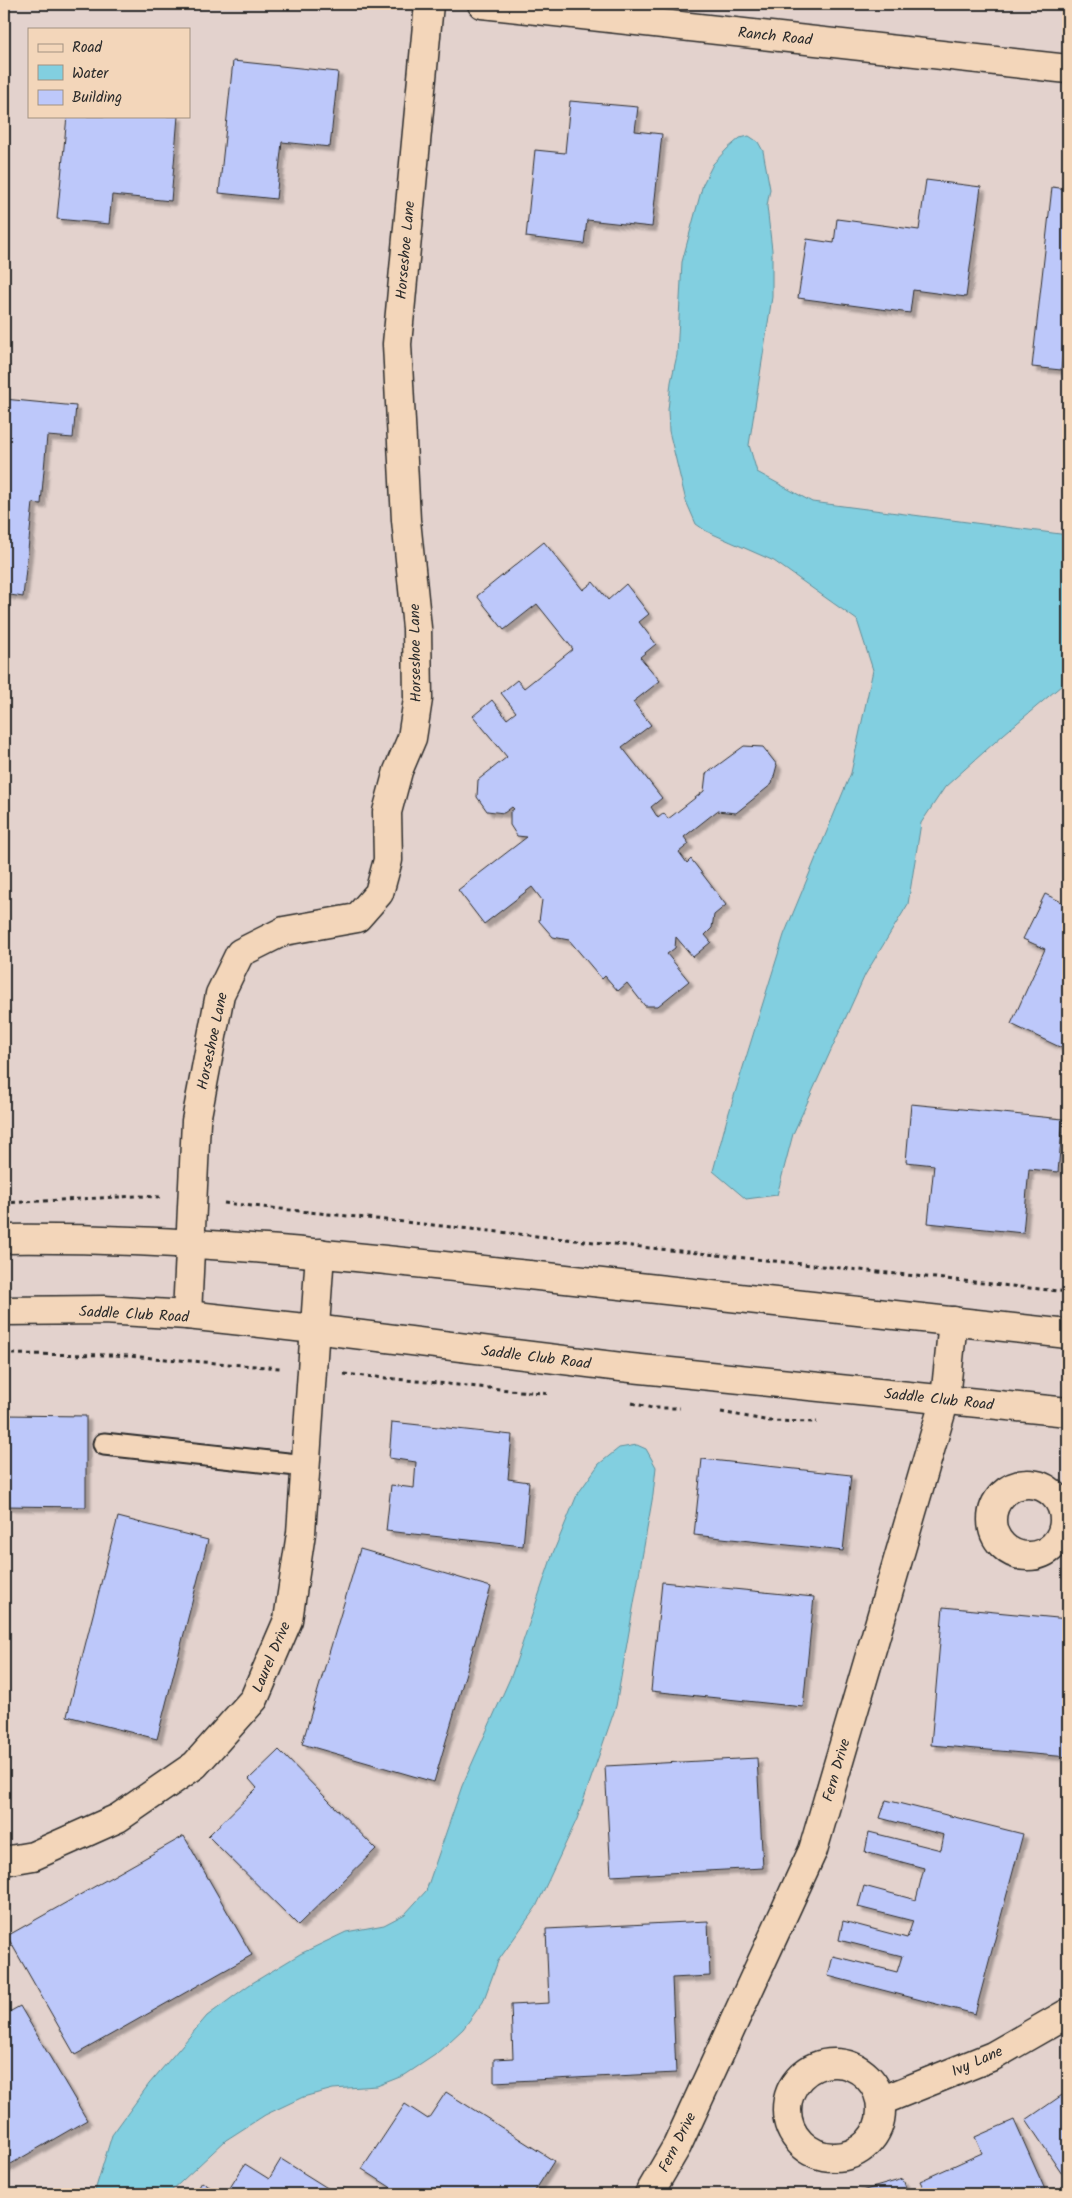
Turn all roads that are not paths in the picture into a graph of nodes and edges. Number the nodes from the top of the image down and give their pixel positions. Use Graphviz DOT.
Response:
graph roads {
  1 [pos="429,4"];
  2 [pos="482,4"];
  3 [pos="1068,69"];
  4 [pos="4,1239"];
  5 [pos="190,1243"];
  6 [pos="320,1253"];
  7 [pos="4,1311"];
  8 [pos="187,1316"];
  9 [pos="953,1321"];
  10 [pos="314,1329"];
  11 [pos="1068,1334"];
  12 [pos="945,1399"];
  13 [pos="1068,1412"];
  14 [pos="104,1444"];
  15 [pos="306,1466"];
  16 [pos="4,1861"];
  17 [pos="1068,2012"];
  18 [pos="881,2101"];
  19 [pos="649,2194"];
  1 -- 5 [label="street, Horseshoe Lane"];
  2 -- 3 [label="street, Ranch Road"];
  4 -- 5 [label="street"];
  5 -- 6 [label="street"];
  5 -- 8 [label="street, Horseshoe Lane"];
  6 -- 9 [label="street"];
  6 -- 10 [label="street, Laurel Drive"];
  7 -- 8 [label="street, Saddle Club Road"];
  8 -- 10 [label="street, Saddle Club Road"];
  9 -- 11 [label="street"];
  9 -- 12 [label="street, Fern Drive"];
  10 -- 12 [label="street, Saddle Club Road"];
  10 -- 15 [label="street, Laurel Drive"];
  12 -- 13 [label="street, Saddle Club Road"];
  12 -- 19 [label="street, Fern Drive"];
  14 -- 15 [label="lane"];
  15 -- 16 [label="street, Laurel Drive"];
  17 -- 18 [label="street, Ivy Lane"];
}
